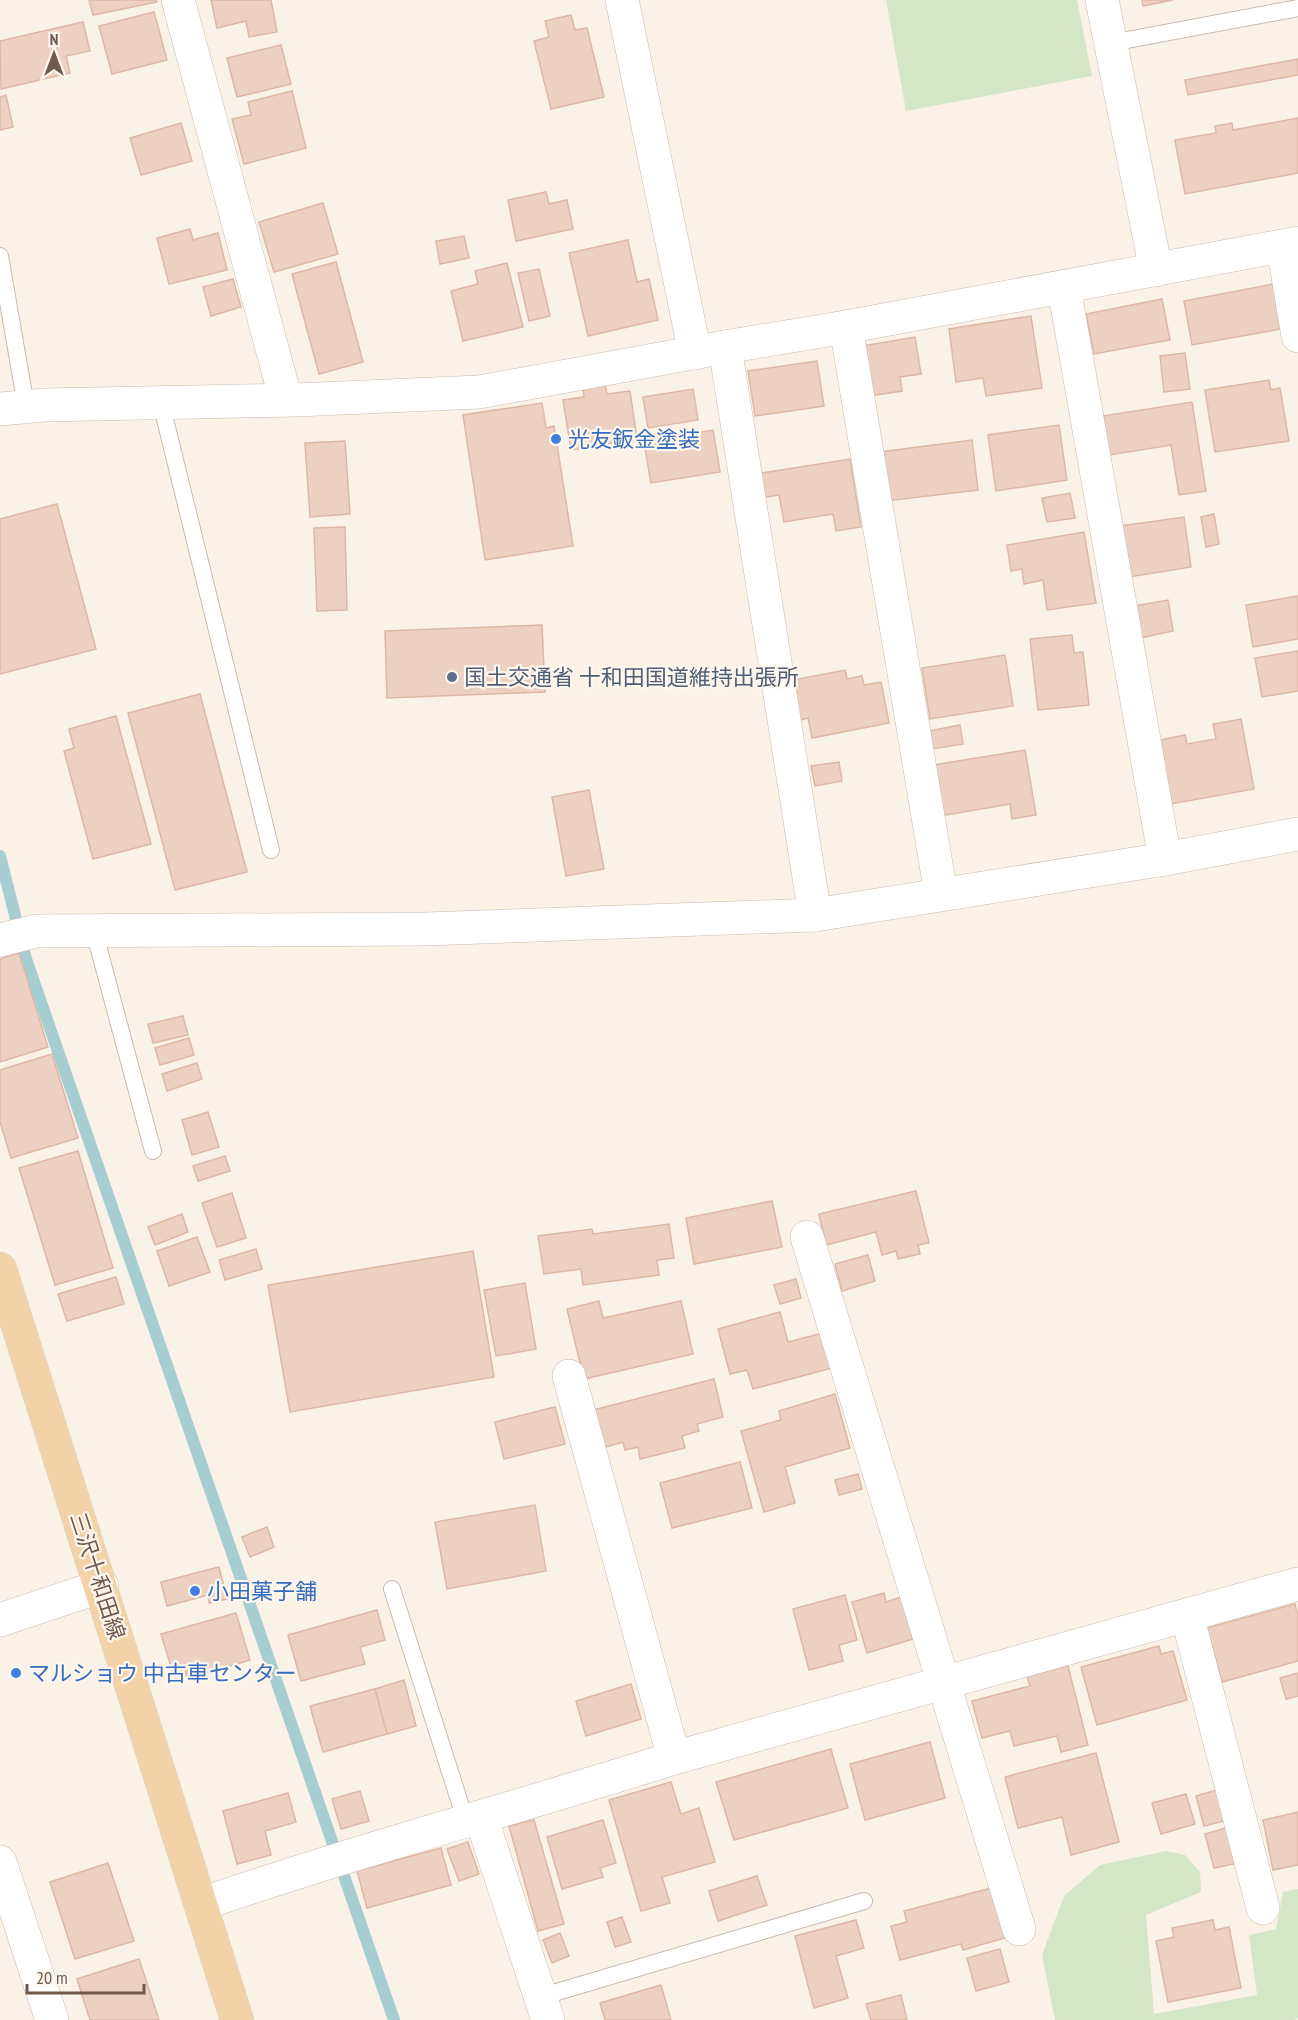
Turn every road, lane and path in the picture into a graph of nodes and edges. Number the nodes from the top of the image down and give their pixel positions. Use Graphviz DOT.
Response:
graph roads {
  1 [pos="178,0"];
  2 [pos="622,0"];
  3 [pos="1102,0"];
  4 [pos="1298,8"];
  5 [pos="1111,43"];
  6 [pos="1290,245"];
  7 [pos="0,256"];
  8 [pos="1156,270"];
  9 [pos="1064,288"];
  10 [pos="846,327"];
  11 [pos="1298,336"];
  12 [pos="710,350"];
  13 [pos="286,400"];
  14 [pos="161,403"];
  15 [pos="13,407"];
  16 [pos="1298,834"];
  17 [pos="271,849"];
  18 [pos="1165,859"];
  19 [pos="941,894"];
  20 [pos="815,915"];
  21 [pos="94,932"];
  22 [pos="0,940"];
  23 [pos="153,1150"];
  24 [pos="807,1237"];
  25 [pos="0,1269"];
  26 [pos="569,1376"];
  27 [pos="1298,1584"];
  28 [pos="102,1586"];
  29 [pos="392,1589"];
  30 [pos="1187,1616"];
  31 [pos="0,1620"];
  32 [pos="945,1683"];
  33 [pos="674,1758"];
  34 [pos="474,1819"];
  35 [pos="0,1862"];
  36 [pos="864,1901"];
  37 [pos="202,1904"];
  38 [pos="1263,1908"];
  39 [pos="1019,1929"];
  40 [pos="544,2009"];
  41 [pos="52,2020"];
  42 [pos="237,2020"];
  1 -- 13 [label="street"];
  2 -- 12 [label="street"];
  3 -- 5 [label="street"];
  4 -- 5 [label="lane"];
  5 -- 8 [label="street"];
  6 -- 8 [label="street"];
  6 -- 11 [label="street"];
  7 -- 15 [label="lane"];
  8 -- 9 [label="street"];
  9 -- 10 [label="street"];
  9 -- 18 [label="street"];
  10 -- 12 [label="street"];
  10 -- 19 [label="street"];
  12 -- 13 [label="street"];
  12 -- 20 [label="street"];
  13 -- 14 [label="street"];
  14 -- 15 [label="street"];
  14 -- 17 [label="lane"];
  16 -- 18 [label="street"];
  18 -- 19 [label="street"];
  19 -- 20 [label="street"];
  20 -- 21 [label="street"];
  21 -- 22 [label="street"];
  21 -- 23 [label="lane"];
  24 -- 32 [label="street"];
  25 -- 28 [label="main road, 三沢十和田線"];
  26 -- 33 [label="street"];
  27 -- 30 [label="street"];
  28 -- 31 [label="street"];
  28 -- 37 [label="main road, 三沢十和田線"];
  29 -- 34 [label="lane"];
  30 -- 32 [label="street"];
  30 -- 38 [label="street"];
  32 -- 33 [label="street"];
  32 -- 39 [label="street"];
  33 -- 34 [label="street"];
  34 -- 37 [label="street"];
  34 -- 40 [label="street"];
  35 -- 41 [label="street"];
  36 -- 40 [label="lane"];
  37 -- 42 [label="main road, 三沢十和田線"];
}
